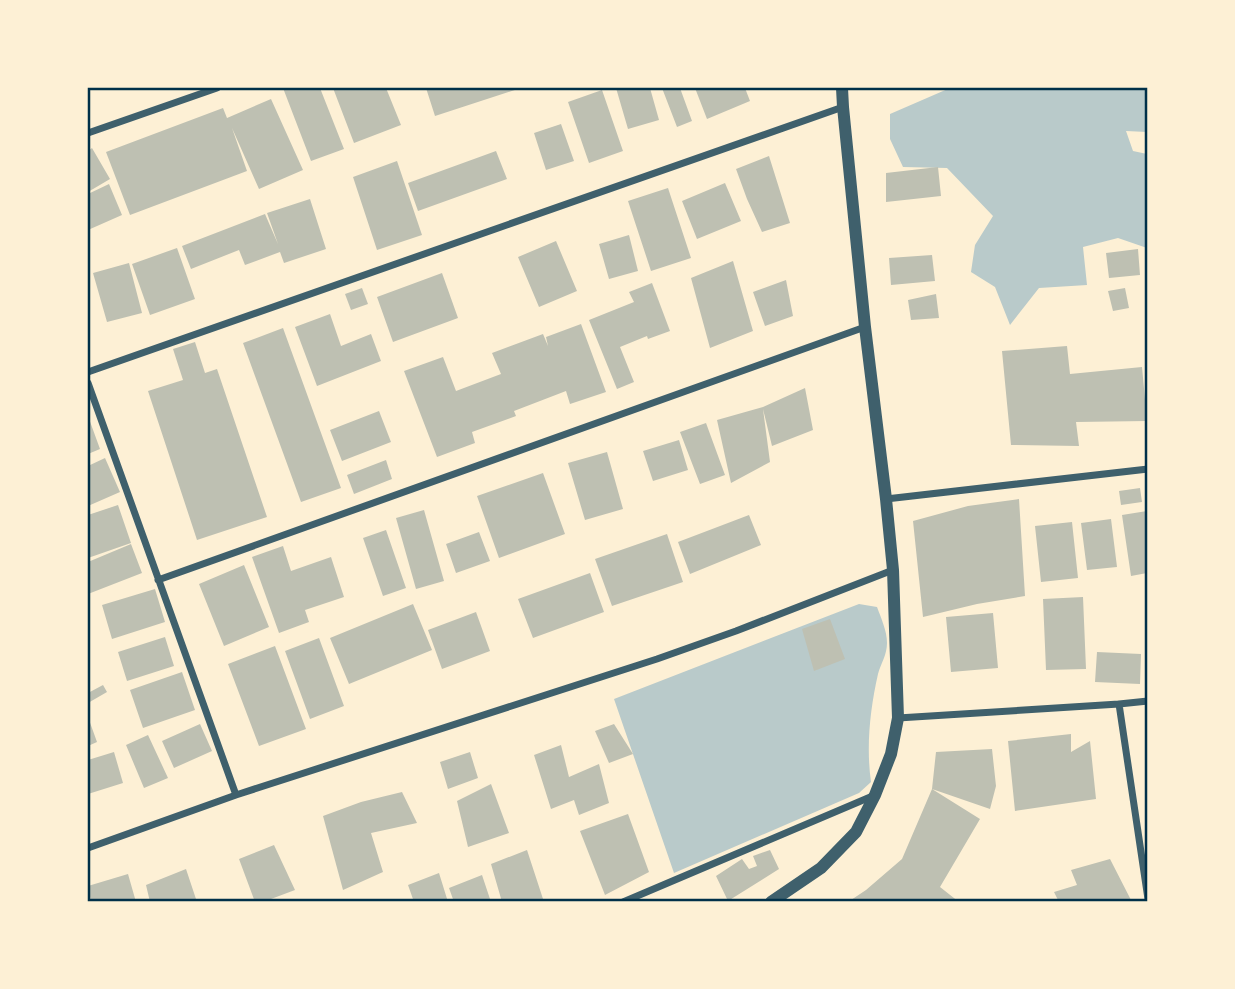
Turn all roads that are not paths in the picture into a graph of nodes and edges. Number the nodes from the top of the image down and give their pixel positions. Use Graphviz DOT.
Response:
graph roads {
  1 [pos="217,88"];
  2 [pos="842,88"];
  3 [pos="843,107"];
  4 [pos="88,133"];
  5 [pos="865,327"];
  6 [pos="88,372"];
  7 [pos="88,383"];
  8 [pos="1147,469"];
  9 [pos="886,499"];
  10 [pos="892,570"];
  11 [pos="158,580"];
  12 [pos="1147,701"];
  13 [pos="1119,704"];
  14 [pos="898,718"];
  15 [pos="236,795"];
  16 [pos="876,795"];
  17 [pos="88,848"];
  18 [pos="1147,899"];
  19 [pos="623,901"];
  20 [pos="771,901"];
  1 -- 4 [label="street"];
  2 -- 3 [label="street"];
  3 -- 5 [label="street"];
  3 -- 6 [label="street"];
  5 -- 9 [label="street"];
  5 -- 11 [label="street"];
  7 -- 11 [label="street"];
  8 -- 9 [label="street"];
  9 -- 10 [label="street"];
  10 -- 14 [label="street"];
  10 -- 15 [label="street"];
  11 -- 15 [label="street"];
  12 -- 13 [label="street"];
  13 -- 14 [label="street"];
  13 -- 18 [label="street"];
  14 -- 16 [label="street"];
  15 -- 17 [label="street"];
  16 -- 19 [label="street"];
  16 -- 20 [label="street"];
}
